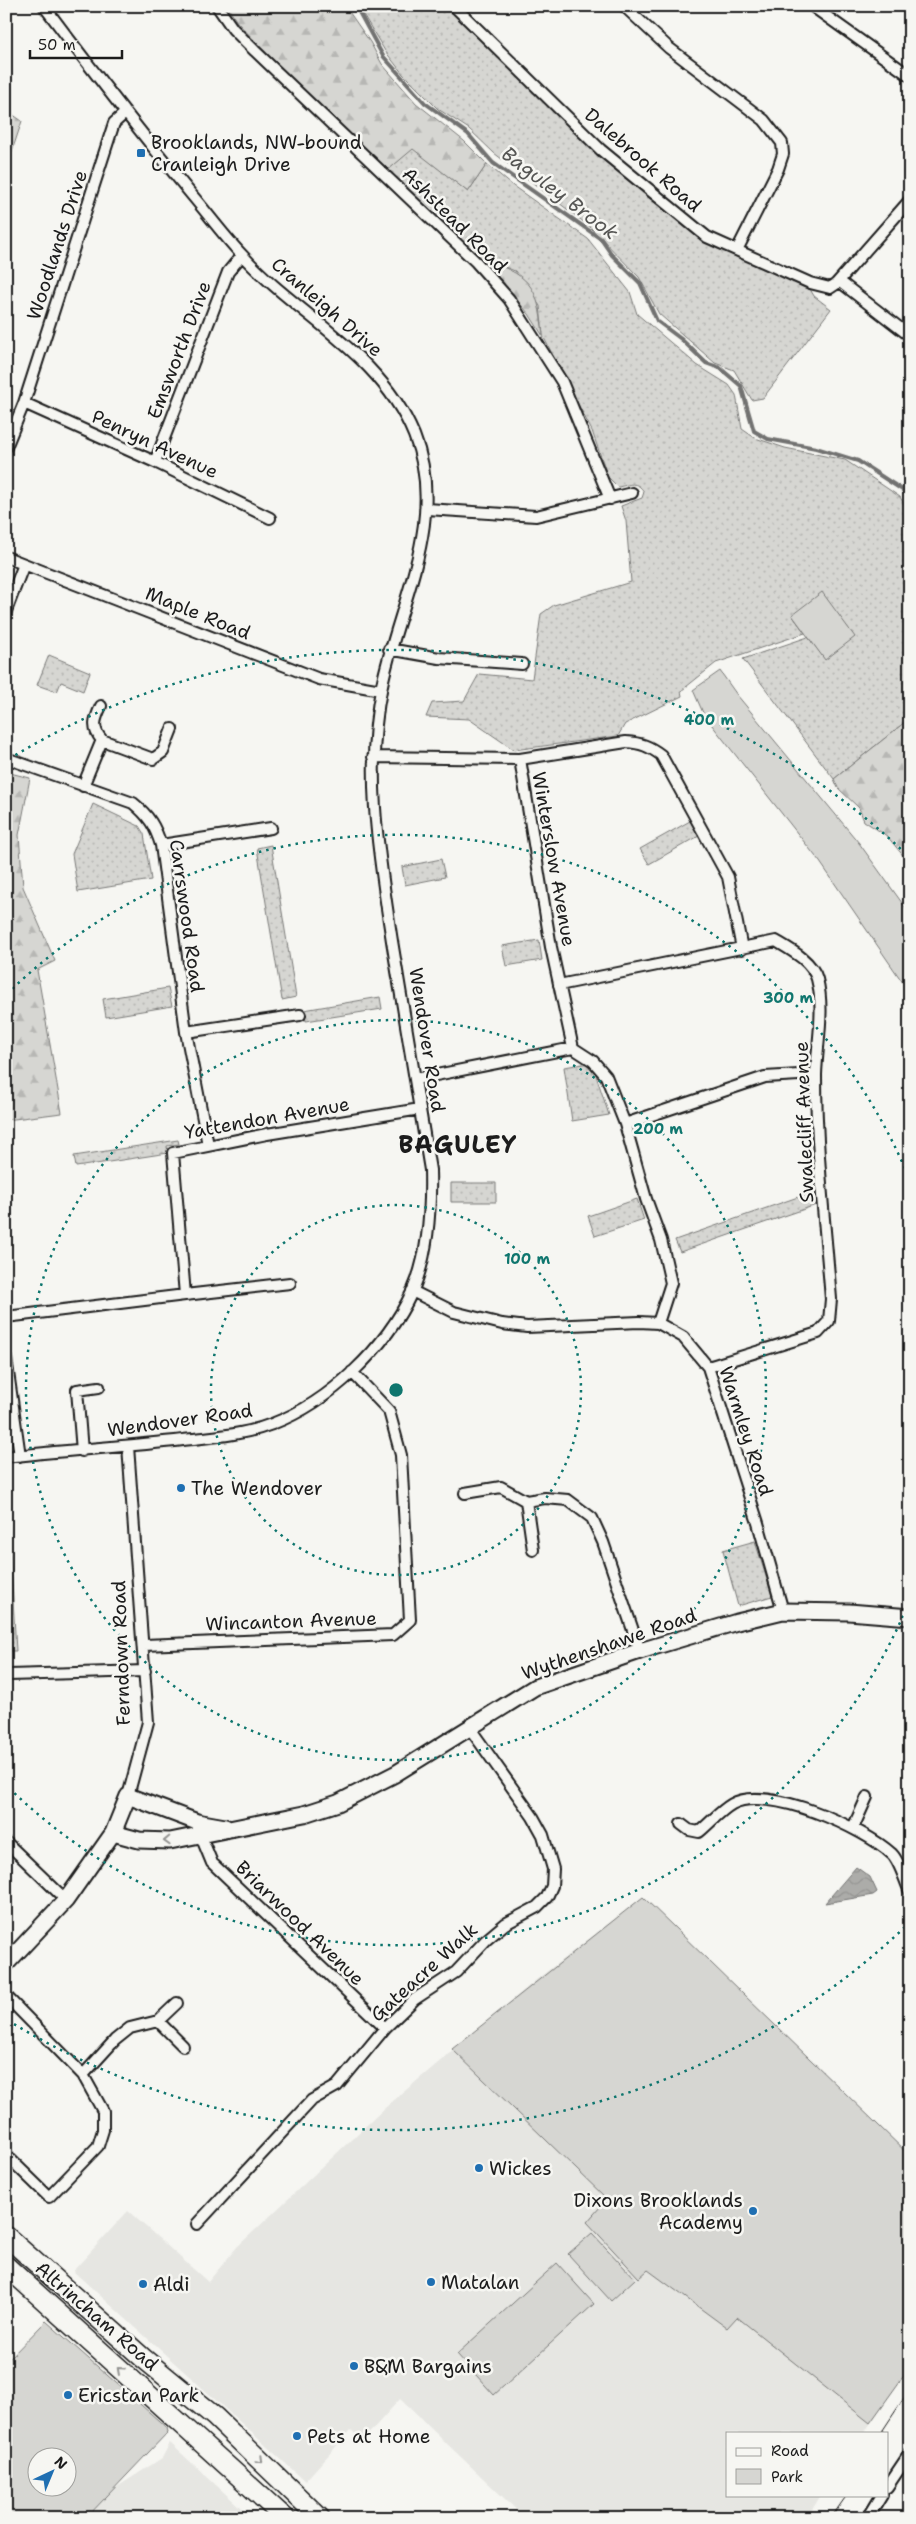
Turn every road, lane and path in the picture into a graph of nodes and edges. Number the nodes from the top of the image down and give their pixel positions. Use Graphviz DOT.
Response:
graph roads {
  1 [pos="44,6"];
  2 [pos="217,6"];
  3 [pos="454,6"];
  4 [pos="624,6"];
  5 [pos="812,6"];
  6 [pos="910,76"];
  7 [pos="124,113"];
  8 [pos="910,200"];
  9 [pos="737,250"];
  10 [pos="242,255"];
  11 [pos="840,280"];
  12 [pos="910,336"];
  13 [pos="24,403"];
  14 [pos="6,447"];
  15 [pos="155,462"];
  16 [pos="632,493"];
  17 [pos="610,499"];
  18 [pos="427,509"];
  19 [pos="270,518"];
  20 [pos="6,557"];
  21 [pos="24,564"];
  22 [pos="6,611"];
  23 [pos="390,649"];
  24 [pos="522,664"];
  25 [pos="381,690"];
  26 [pos="101,706"];
  27 [pos="172,730"];
  28 [pos="102,740"];
  29 [pos="373,757"];
  30 [pos="6,758"];
  31 [pos="520,760"];
  32 [pos="83,786"];
  33 [pos="271,828"];
  34 [pos="160,845"];
  35 [pos="742,949"];
  36 [pos="559,985"];
  37 [pos="300,1015"];
  38 [pos="186,1032"];
  39 [pos="573,1048"];
  40 [pos="816,1074"];
  41 [pos="416,1079"];
  42 [pos="420,1109"];
  43 [pos="625,1124"];
  44 [pos="208,1145"];
  45 [pos="290,1283"];
  46 [pos="412,1291"];
  47 [pos="185,1295"];
  48 [pos="6,1316"];
  49 [pos="658,1323"];
  50 [pos="6,1358"];
  51 [pos="708,1367"];
  52 [pos="352,1372"];
  53 [pos="99,1387"];
  54 [pos="128,1446"];
  55 [pos="82,1451"];
  56 [pos="20,1456"];
  57 [pos="6,1457"];
  58 [pos="465,1493"];
  59 [pos="526,1501"];
  60 [pos="533,1550"];
  61 [pos="783,1611"];
  62 [pos="910,1617"];
  63 [pos="144,1645"];
  64 [pos="640,1651"];
  65 [pos="145,1671"];
  66 [pos="10,1675"];
  67 [pos="469,1727"];
  68 [pos="128,1796"];
  69 [pos="867,1797"];
  70 [pos="682,1824"];
  71 [pos="853,1828"];
  72 [pos="198,1829"];
  73 [pos="113,1833"];
  74 [pos="6,1842"];
  75 [pos="910,1892"];
  76 [pos="66,1900"];
  77 [pos="6,1964"];
  78 [pos="6,1996"];
  79 [pos="177,2003"];
  80 [pos="158,2021"];
  81 [pos="385,2028"];
  82 [pos="183,2046"];
  83 [pos="83,2075"];
  84 [pos="6,2155"];
  85 [pos="198,2224"];
  86 [pos="6,2236"];
  87 [pos="6,2266"];
  88 [pos="910,2453"];
  89 [pos="888,2486"];
  90 [pos="881,2496"];
  91 [pos="285,2518"];
  92 [pos="320,2518"];
  93 [pos="868,2518"];
  1 -- 7 [label="street, Cranleigh Drive"];
  2 -- 17 [label="street, Ashstead Road"];
  3 -- 9 [label="street, Dalebrook Road"];
  4 -- 9 [label="street"];
  5 -- 6 [label="street"];
  7 -- 10 [label="street, Cranleigh Drive"];
  7 -- 13 [label="street, Woodlands Drive"];
  8 -- 11 [label="street"];
  9 -- 11 [label="street, Dalebrook Road"];
  10 -- 15 [label="street, Emsworth Drive"];
  10 -- 18 [label="street, Cranleigh Drive"];
  11 -- 12 [label="street"];
  13 -- 14 [label="street, Woodlands Drive"];
  13 -- 15 [label="street, Penryn Avenue"];
  15 -- 19 [label="street, Penryn Avenue"];
  16 -- 17 [label="street"];
  17 -- 18 [label="street"];
  18 -- 23 [label="street, Cranleigh Drive"];
  20 -- 21 [label="street, Maple Road"];
  21 -- 22 [label="street"];
  21 -- 25 [label="street, Maple Road"];
  23 -- 24 [label="street"];
  23 -- 25 [label="street, Cranleigh Drive"];
  25 -- 29 [label="street, Wendover Road"];
  26 -- 28 [label="street"];
  27 -- 28 [label="street"];
  28 -- 32 [label="street"];
  29 -- 31 [label="street, Winterslow Avenue"];
  29 -- 41 [label="street, Wendover Road"];
  30 -- 32 [label="street, Carrswood Road"];
  31 -- 35 [label="street"];
  31 -- 36 [label="street, Winterslow Avenue"];
  32 -- 34 [label="street, Carrswood Road"];
  33 -- 34 [label="street"];
  34 -- 38 [label="street, Carrswood Road"];
  35 -- 36 [label="street, Swalecliff Avenue"];
  35 -- 40 [label="street, Swalecliff Avenue"];
  36 -- 39 [label="street, Winterslow Avenue"];
  37 -- 38 [label="street"];
  38 -- 44 [label="street, Carrswood Road"];
  39 -- 41 [label="street"];
  39 -- 43 [label="street"];
  40 -- 43 [label="street"];
  40 -- 51 [label="street, Swalecliff Avenue"];
  41 -- 42 [label="street, Wendover Road"];
  42 -- 44 [label="street, Yattendon Avenue"];
  42 -- 46 [label="street, Wendover Road"];
  43 -- 49 [label="street"];
  44 -- 47 [label="street, Yattendon Avenue"];
  45 -- 47 [label="street"];
  46 -- 49 [label="street, Warmley Road"];
  46 -- 52 [label="street, Wendover Road"];
  47 -- 48 [label="street"];
  49 -- 51 [label="street, Warmley Road"];
  50 -- 56 [label="street"];
  51 -- 61 [label="street, Warmley Road"];
  52 -- 54 [label="street, Wendover Road"];
  52 -- 63 [label="street, Wincanton Avenue"];
  53 -- 55 [label="street"];
  54 -- 55 [label="street, Wendover Road"];
  54 -- 63 [label="street, Ferndown Road"];
  55 -- 56 [label="street, Wendover Road"];
  56 -- 57 [label="street, Wendover Road"];
  58 -- 59 [label="street"];
  59 -- 60 [label="street"];
  59 -- 64 [label="street"];
  61 -- 62 [label="main road, Wythenshawe Road"];
  61 -- 64 [label="main road, Wythenshawe Road"];
  63 -- 65 [label="street, Ferndown Road"];
  64 -- 67 [label="main road, Wythenshawe Road"];
  65 -- 66 [label="street"];
  65 -- 68 [label="street, Ferndown Road"];
  67 -- 72 [label="main road, Wythenshawe Road"];
  67 -- 81 [label="street, Gateacre Walk"];
  68 -- 72 [label="main road"];
  68 -- 73 [label="main road, Ferndown Road"];
  69 -- 71 [label="street"];
  70 -- 71 [label="street"];
  71 -- 75 [label="street"];
  72 -- 73 [label="main road, Wythenshawe Road, one-way"];
  72 -- 81 [label="street, Briarwood Avenue"];
  73 -- 76 [label="main road, Ferndown Road"];
  74 -- 76 [label="street"];
  76 -- 77 [label="main road, Ferndown Road"];
  78 -- 83 [label="street"];
  79 -- 80 [label="street"];
  80 -- 82 [label="street"];
  80 -- 83 [label="street"];
  81 -- 85 [label="street, Gateacre Walk"];
  83 -- 84 [label="street"];
  86 -- 92 [label="highway, Altrincham Road, one-way"];
  91 -- 87 [label="highway, Altrincham Road, one-way"];
  88 -- 89 [label="street"];
  90 -- 93 [label="street"];
}
